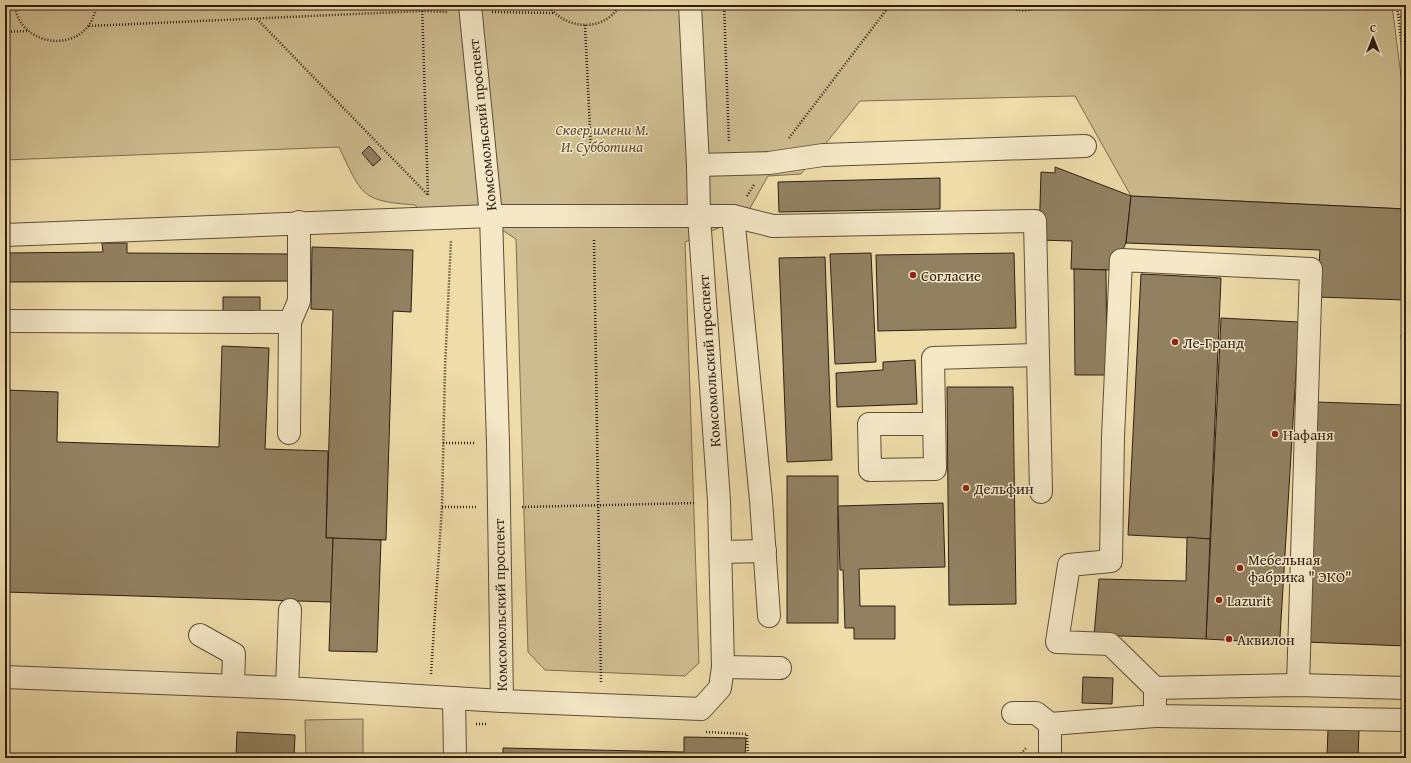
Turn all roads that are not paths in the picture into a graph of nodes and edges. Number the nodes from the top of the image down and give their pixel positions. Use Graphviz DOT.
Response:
graph roads {
  1 [pos="690,5"];
  2 [pos="470,10"];
  3 [pos="1085,146"];
  4 [pos="698,165"];
  5 [pos="491,216"];
  6 [pos="699,216"];
  7 [pos="733,216"];
  8 [pos="299,222"];
  9 [pos="5,235"];
  10 [pos="5,321"];
  11 [pos="290,322"];
  12 [pos="1038,355"];
  13 [pos="934,424"];
  14 [pos="289,433"];
  15 [pos="1041,492"];
  16 [pos="764,551"];
  17 [pos="720,552"];
  18 [pos="290,610"];
  19 [pos="769,616"];
  20 [pos="200,635"];
  21 [pos="723,667"];
  22 [pos="780,668"];
  23 [pos="5,677"];
  24 [pos="233,685"];
  25 [pos="1298,685"];
  26 [pos="287,688"];
  27 [pos="1155,688"];
  28 [pos="1406,688"];
  29 [pos="454,698"];
  30 [pos="502,701"];
  31 [pos="1013,713"];
  32 [pos="1155,716"];
  33 [pos="1406,720"];
  34 [pos="1050,724"];
  35 [pos="455,758"];
  36 [pos="1050,758"];
  1 -- 4 [label="lane, Комсомольский проспект"];
  2 -- 5 [label="lane, Комсомольский проспект"];
  3 -- 4 [label="lane"];
  4 -- 6 [label="lane, Комсомольский проспект"];
  5 -- 6 [label="lane"];
  5 -- 8 [label="lane"];
  5 -- 30 [label="lane, Комсомольский проспект"];
  6 -- 7 [label="lane"];
  6 -- 17 [label="lane, Комсомольский проспект"];
  7 -- 12 [label="lane"];
  7 -- 16 [label="lane"];
  8 -- 9 [label="lane"];
  8 -- 11 [label="lane"];
  10 -- 11 [label="lane"];
  11 -- 14 [label="lane"];
  12 -- 13 [label="lane"];
  12 -- 15 [label="lane"];
  16 -- 17 [label="lane"];
  16 -- 19 [label="lane"];
  17 -- 21 [label="lane, Комсомольский проспект"];
  18 -- 26 [label="lane"];
  20 -- 24 [label="lane"];
  21 -- 22 [label="lane"];
  21 -- 30 [label="lane, Комсомольский проспект"];
  23 -- 24 [label="lane"];
  24 -- 26 [label="lane"];
  25 -- 27 [label="lane"];
  25 -- 27 [label="lane"];
  25 -- 28 [label="lane"];
  26 -- 29 [label="lane"];
  27 -- 32 [label="lane"];
  29 -- 30 [label="lane"];
  29 -- 35 [label="lane"];
  31 -- 34 [label="lane"];
  32 -- 33 [label="lane"];
  32 -- 34 [label="lane"];
  34 -- 36 [label="lane"];
}
